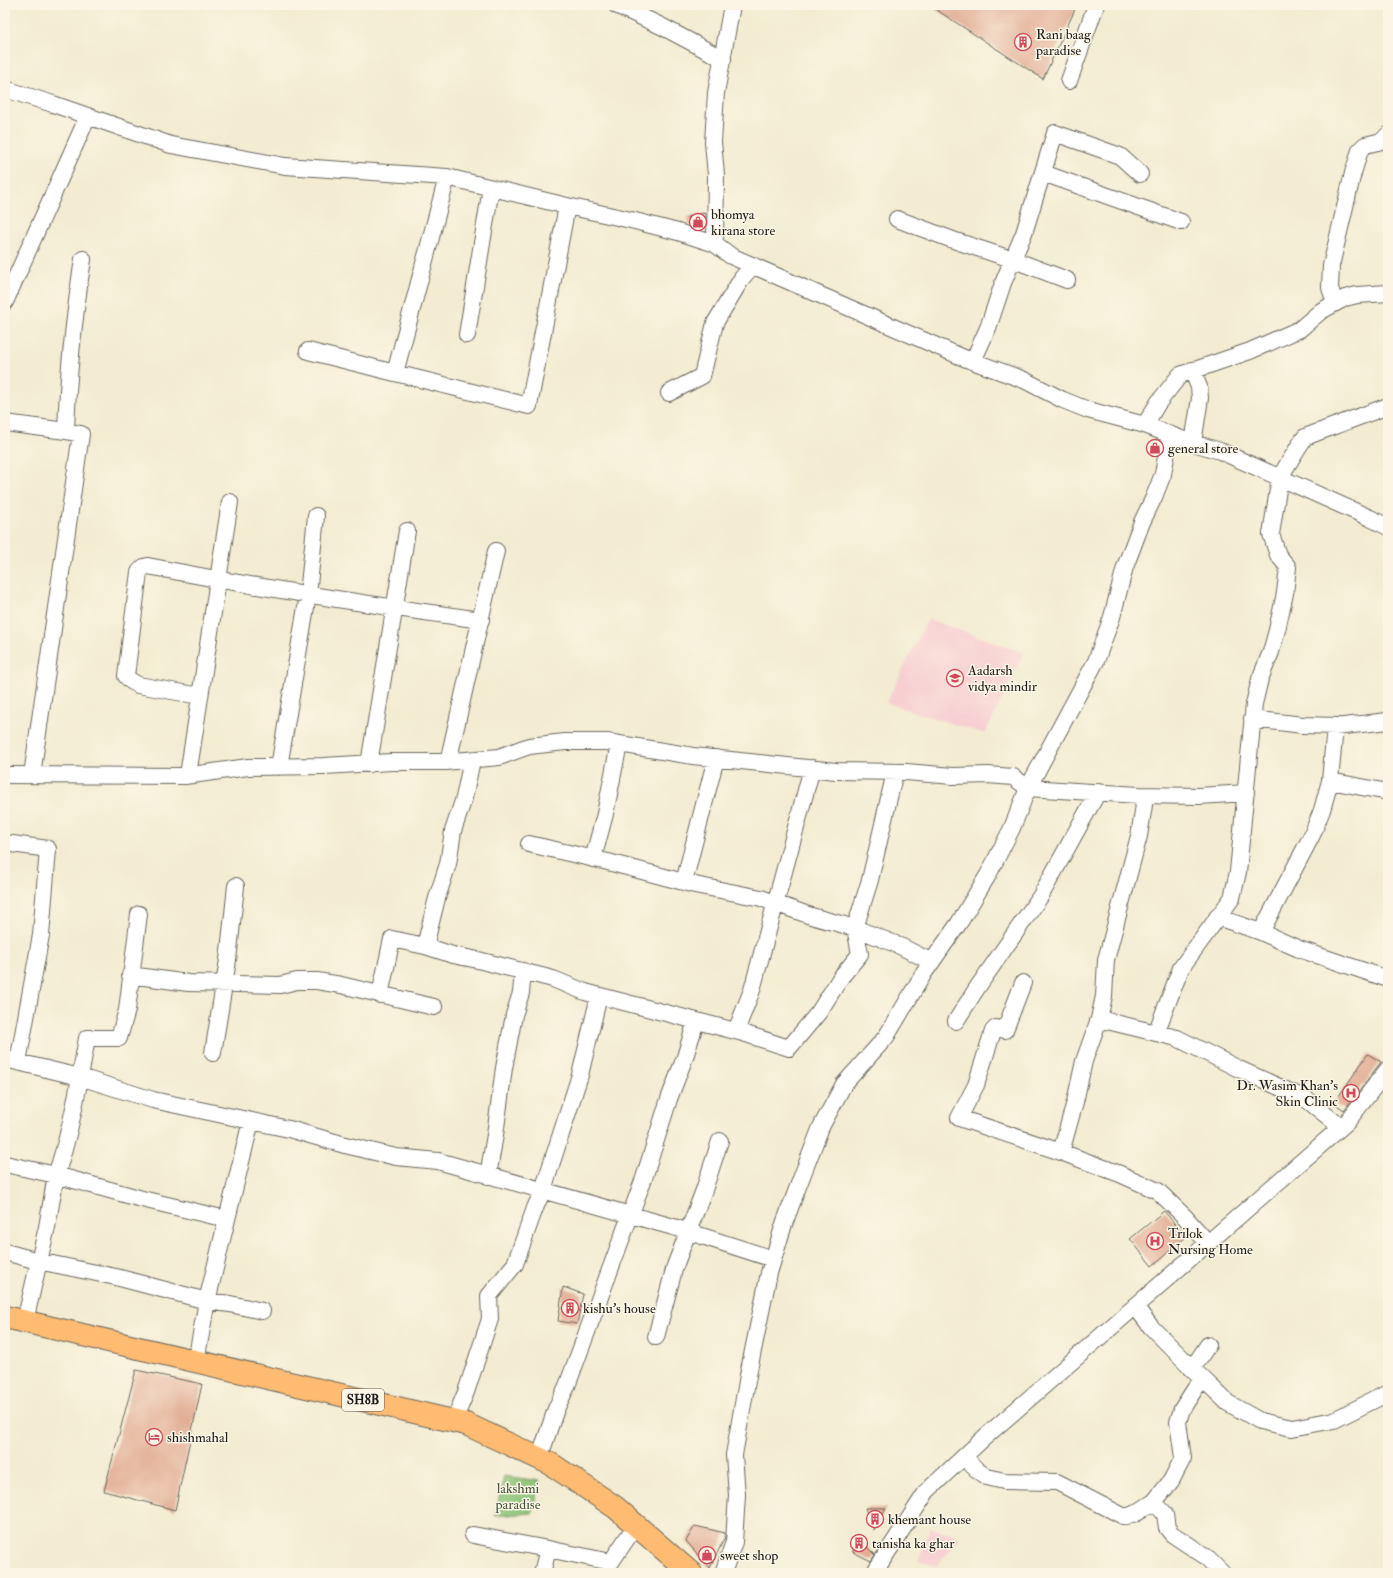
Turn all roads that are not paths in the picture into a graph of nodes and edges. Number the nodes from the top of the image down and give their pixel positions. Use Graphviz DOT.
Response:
graph roads {
  1 [pos="616,5"];
  2 [pos="732,5"];
  3 [pos="1096,5"];
  4 [pos="722,59"];
  5 [pos="1069,81"];
  6 [pos="5,89"];
  7 [pos="88,116"];
  8 [pos="1388,135"];
  9 [pos="1043,173"];
  10 [pos="1140,174"];
  11 [pos="447,177"];
  12 [pos="491,188"];
  13 [pos="567,206"];
  14 [pos="897,219"];
  15 [pos="1181,222"];
  16 [pos="715,244"];
  17 [pos="83,259"];
  18 [pos="1014,260"];
  19 [pos="753,265"];
  20 [pos="1067,280"];
  21 [pos="1388,293"];
  22 [pos="5,302"];
  23 [pos="1335,303"];
  24 [pos="467,335"];
  25 [pos="308,351"];
  26 [pos="973,361"];
  27 [pos="1192,370"];
  28 [pos="395,373"];
  29 [pos="669,393"];
  30 [pos="1388,406"];
  31 [pos="5,423"];
  32 [pos="1145,425"];
  33 [pos="66,431"];
  34 [pos="1170,435"];
  35 [pos="1193,443"];
  36 [pos="1280,478"];
  37 [pos="230,502"];
  38 [pos="316,516"];
  39 [pos="1388,527"];
  40 [pos="407,531"];
  41 [pos="496,550"];
  42 [pos="218,580"];
  43 [pos="308,595"];
  44 [pos="396,608"];
  45 [pos="481,620"];
  46 [pos="200,696"];
  47 [pos="1252,719"];
  48 [pos="1388,721"];
  49 [pos="1337,726"];
  50 [pos="619,744"];
  51 [pos="716,758"];
  52 [pos="472,760"];
  53 [pos="448,762"];
  54 [pos="370,764"];
  55 [pos="279,767"];
  56 [pos="812,768"];
  57 [pos="895,772"];
  58 [pos="5,775"];
  59 [pos="32,775"];
  60 [pos="188,775"];
  61 [pos="1330,781"];
  62 [pos="1028,788"];
  63 [pos="1098,792"];
  64 [pos="1388,792"];
  65 [pos="1246,793"];
  66 [pos="1139,795"];
  67 [pos="5,843"];
  68 [pos="529,844"];
  69 [pos="592,859"];
  70 [pos="684,882"];
  71 [pos="236,886"];
  72 [pos="776,903"];
  73 [pos="139,914"];
  74 [pos="1217,917"];
  75 [pos="855,928"];
  76 [pos="1261,932"];
  77 [pos="425,946"];
  78 [pos="932,962"];
  79 [pos="523,971"];
  80 [pos="130,975"];
  81 [pos="1388,979"];
  82 [pos="1023,983"];
  83 [pos="224,984"];
  84 [pos="380,995"];
  85 [pos="600,996"];
  86 [pos="434,1007"];
  87 [pos="1098,1018"];
  88 [pos="696,1021"];
  89 [pos="956,1021"];
  90 [pos="736,1031"];
  91 [pos="1156,1033"];
  92 [pos="213,1053"];
  93 [pos="11,1061"];
  94 [pos="1388,1069"];
  95 [pos="80,1077"];
  96 [pos="251,1121"];
  97 [pos="1341,1127"];
  98 [pos="720,1141"];
  99 [pos="1061,1152"];
  100 [pos="5,1164"];
  101 [pos="56,1175"];
  102 [pos="488,1176"];
  103 [pos="543,1190"];
  104 [pos="630,1215"];
  105 [pos="226,1219"];
  106 [pos="688,1231"];
  107 [pos="1208,1243"];
  108 [pos="5,1252"];
  109 [pos="773,1259"];
  110 [pos="38,1261"];
  111 [pos="207,1301"];
  112 [pos="1135,1306"];
  113 [pos="262,1311"];
  114 [pos="15,1319"];
  115 [pos="656,1337"];
  116 [pos="1208,1345"];
  117 [pos="196,1361"];
  118 [pos="1197,1374"];
  119 [pos="1388,1394"];
  120 [pos="454,1421"];
  121 [pos="964,1457"];
  122 [pos="539,1458"];
  123 [pos="1154,1502"];
  124 [pos="636,1525"];
  125 [pos="473,1535"];
  126 [pos="548,1550"];
  127 [pos="687,1571"];
  128 [pos="542,1573"];
  129 [pos="723,1573"];
  130 [pos="874,1573"];
  131 [pos="1222,1573"];
  1 -- 4 [label="street"];
  2 -- 4 [label="street"];
  3 -- 5 [label="street"];
  4 -- 16 [label="street"];
  6 -- 7 [label="street"];
  7 -- 11 [label="street"];
  7 -- 22 [label="street"];
  8 -- 23 [label="street"];
  9 -- 10 [label="street"];
  9 -- 15 [label="street"];
  9 -- 18 [label="street"];
  11 -- 12 [label="street"];
  11 -- 28 [label="street"];
  12 -- 13 [label="street"];
  12 -- 24 [label="street"];
  13 -- 16 [label="street"];
  13 -- 28 [label="street"];
  14 -- 18 [label="street"];
  16 -- 19 [label="street"];
  17 -- 33 [label="street"];
  18 -- 20 [label="street"];
  18 -- 26 [label="street"];
  19 -- 26 [label="street"];
  19 -- 29 [label="street"];
  21 -- 23 [label="street"];
  23 -- 27 [label="street"];
  25 -- 28 [label="street"];
  26 -- 32 [label="street"];
  27 -- 32 [label="street"];
  27 -- 35 [label="street"];
  30 -- 36 [label="street"];
  31 -- 33 [label="street"];
  32 -- 34 [label="street"];
  33 -- 59 [label="street"];
  34 -- 35 [label="street"];
  34 -- 62 [label="street"];
  35 -- 36 [label="street"];
  36 -- 39 [label="street"];
  36 -- 47 [label="street"];
  37 -- 42 [label="street"];
  38 -- 43 [label="street"];
  40 -- 44 [label="street"];
  41 -- 45 [label="street"];
  42 -- 43 [label="street"];
  42 -- 46 [label="street"];
  42 -- 46 [label="street"];
  43 -- 44 [label="street"];
  43 -- 55 [label="street"];
  44 -- 45 [label="street"];
  44 -- 54 [label="street"];
  45 -- 53 [label="street"];
  46 -- 60 [label="street"];
  47 -- 49 [label="street"];
  47 -- 65 [label="street"];
  48 -- 49 [label="street"];
  49 -- 61 [label="street"];
  50 -- 51 [label="street"];
  50 -- 52 [label="street"];
  50 -- 69 [label="street"];
  51 -- 56 [label="street"];
  51 -- 70 [label="street"];
  52 -- 53 [label="street"];
  52 -- 77 [label="street"];
  53 -- 54 [label="street"];
  54 -- 55 [label="street"];
  55 -- 60 [label="street"];
  56 -- 57 [label="street"];
  56 -- 72 [label="street"];
  57 -- 62 [label="street"];
  57 -- 75 [label="street"];
  58 -- 59 [label="street"];
  59 -- 60 [label="street"];
  61 -- 64 [label="street"];
  61 -- 76 [label="street"];
  62 -- 63 [label="street"];
  62 -- 78 [label="street"];
  63 -- 66 [label="street"];
  63 -- 89 [label="street"];
  65 -- 66 [label="street"];
  65 -- 74 [label="street"];
  66 -- 87 [label="street"];
  67 -- 93 [label="street"];
  68 -- 69 [label="street"];
  69 -- 70 [label="street"];
  70 -- 72 [label="street"];
  71 -- 83 [label="street"];
  72 -- 75 [label="street"];
  72 -- 90 [label="street"];
  73 -- 80 [label="street"];
  74 -- 76 [label="street"];
  74 -- 91 [label="street"];
  75 -- 78 [label="street"];
  75 -- 90 [label="street"];
  76 -- 81 [label="street"];
  77 -- 79 [label="street"];
  77 -- 84 [label="street"];
  78 -- 109 [label="street"];
  79 -- 85 [label="street"];
  79 -- 102 [label="street"];
  80 -- 83 [label="street"];
  80 -- 95 [label="street"];
  82 -- 99 [label="street"];
  83 -- 84 [label="street"];
  83 -- 92 [label="street"];
  84 -- 86 [label="street"];
  85 -- 88 [label="street"];
  85 -- 103 [label="street"];
  87 -- 91 [label="street"];
  87 -- 99 [label="street"];
  88 -- 90 [label="street"];
  88 -- 104 [label="street"];
  91 -- 97 [label="street"];
  93 -- 95 [label="street"];
  94 -- 97 [label="street"];
  95 -- 96 [label="street"];
  95 -- 101 [label="street"];
  96 -- 102 [label="street"];
  96 -- 105 [label="street"];
  97 -- 107 [label="street"];
  98 -- 106 [label="street"];
  99 -- 107 [label="street"];
  100 -- 101 [label="street"];
  101 -- 105 [label="street"];
  101 -- 110 [label="street"];
  102 -- 103 [label="street"];
  103 -- 104 [label="street"];
  103 -- 120 [label="street"];
  104 -- 106 [label="street"];
  104 -- 122 [label="street"];
  105 -- 111 [label="street"];
  106 -- 109 [label="street"];
  106 -- 115 [label="street"];
  107 -- 112 [label="street"];
  108 -- 110 [label="street"];
  109 -- 129 [label="street"];
  110 -- 111 [label="street"];
  110 -- 114 [label="street"];
  111 -- 113 [label="street"];
  111 -- 117 [label="street"];
  112 -- 118 [label="street"];
  112 -- 121 [label="street"];
  114 -- 117 [label="main road, SH8B"];
  116 -- 118 [label="street"];
  117 -- 120 [label="main road, SH8B"];
  118 -- 119 [label="street"];
  118 -- 123 [label="street"];
  120 -- 122 [label="main road, SH8B"];
  121 -- 123 [label="street"];
  121 -- 130 [label="street"];
  122 -- 124 [label="main road, SH8B"];
  123 -- 131 [label="street"];
  124 -- 126 [label="street"];
  124 -- 127 [label="main road, SH8B"];
  125 -- 126 [label="street"];
  126 -- 128 [label="street"];
}
